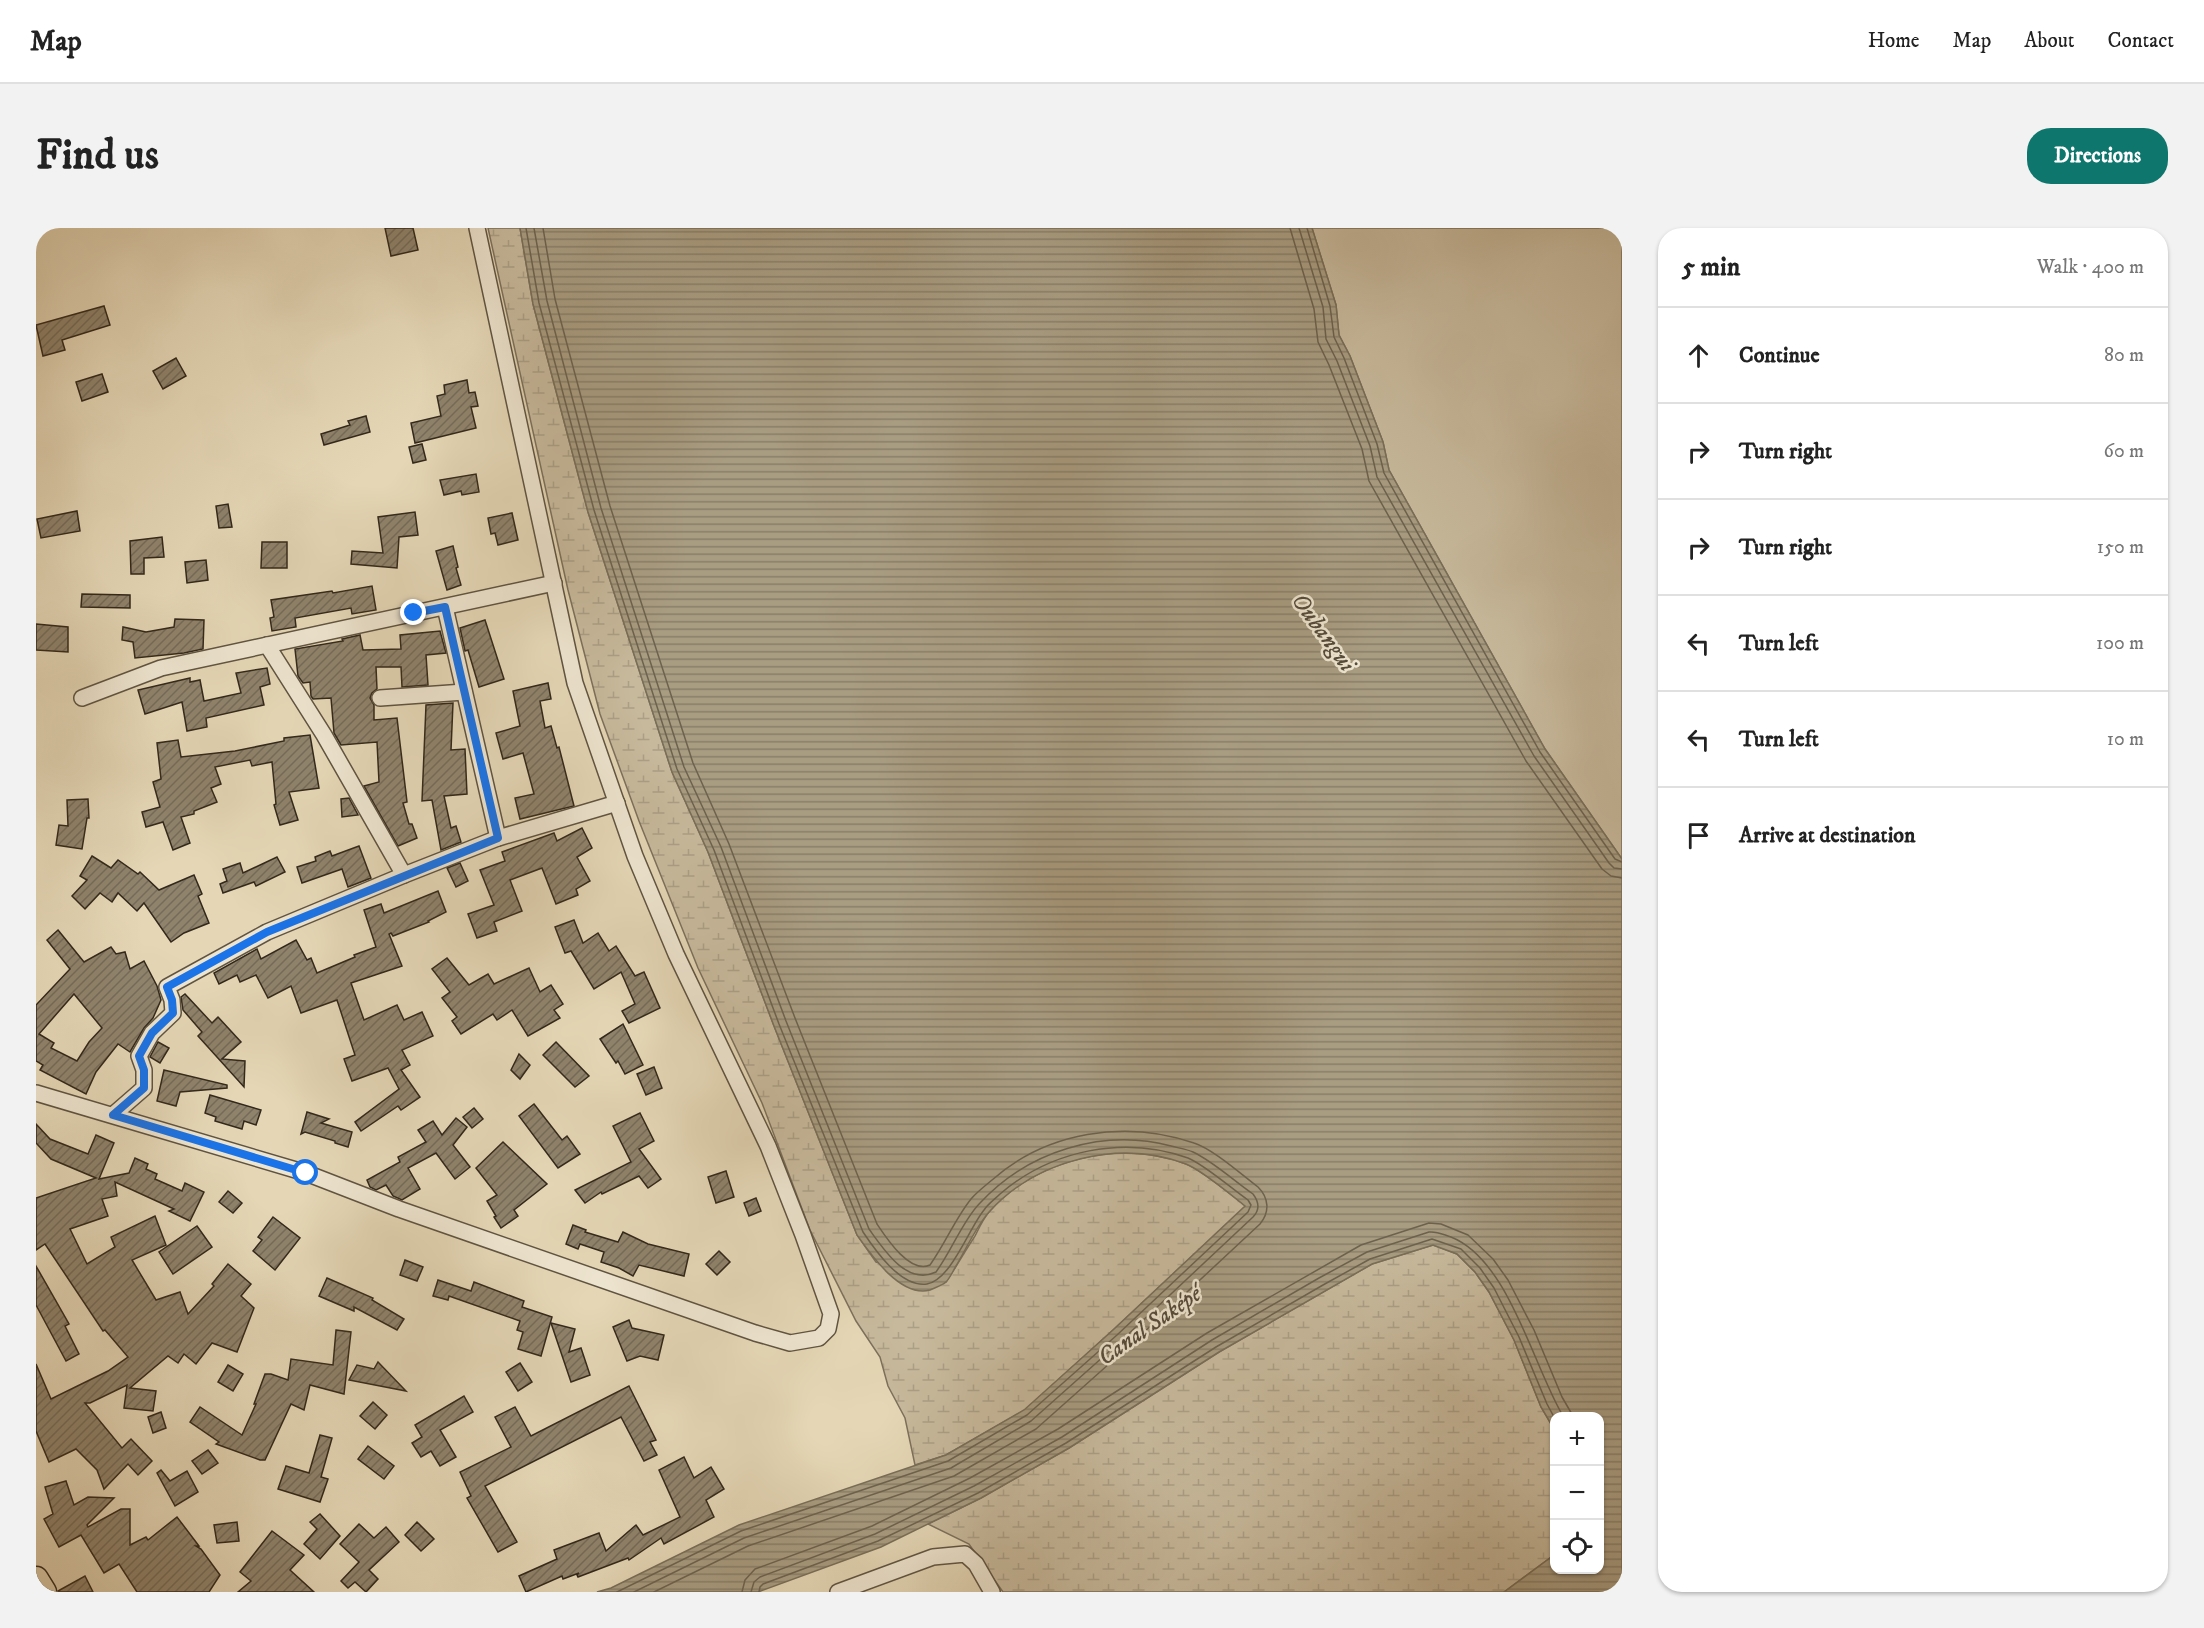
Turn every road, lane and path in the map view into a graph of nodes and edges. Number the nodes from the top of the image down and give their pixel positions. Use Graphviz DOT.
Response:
graph roads {
  1 [pos="477,228"];
  2 [pos="554,583"];
  3 [pos="445,607"];
  4 [pos="267,645"];
  5 [pos="464,692"];
  6 [pos="82,698"];
  7 [pos="380,698"];
  8 [pos="617,803"];
  9 [pos="498,838"];
  10 [pos="404,875"];
  11 [pos="36,1093"];
  12 [pos="113,1115"];
  13 [pos="36,1579"];
  14 [pos="44,1592"];
  15 [pos="838,1592"];
  16 [pos="992,1592"];
  1 -- 2 [label="street"];
  2 -- 3 [label="street"];
  2 -- 8 [label="street"];
  3 -- 4 [label="street"];
  3 -- 5 [label="street"];
  4 -- 6 [label="street"];
  4 -- 10 [label="street"];
  5 -- 7 [label="street"];
  5 -- 9 [label="street"];
  8 -- 9 [label="street"];
  8 -- 12 [label="street"];
  9 -- 10 [label="street"];
  10 -- 12 [label="street"];
  11 -- 12 [label="street"];
  13 -- 14 [label="main road"];
  15 -- 16 [label="street"];
}
